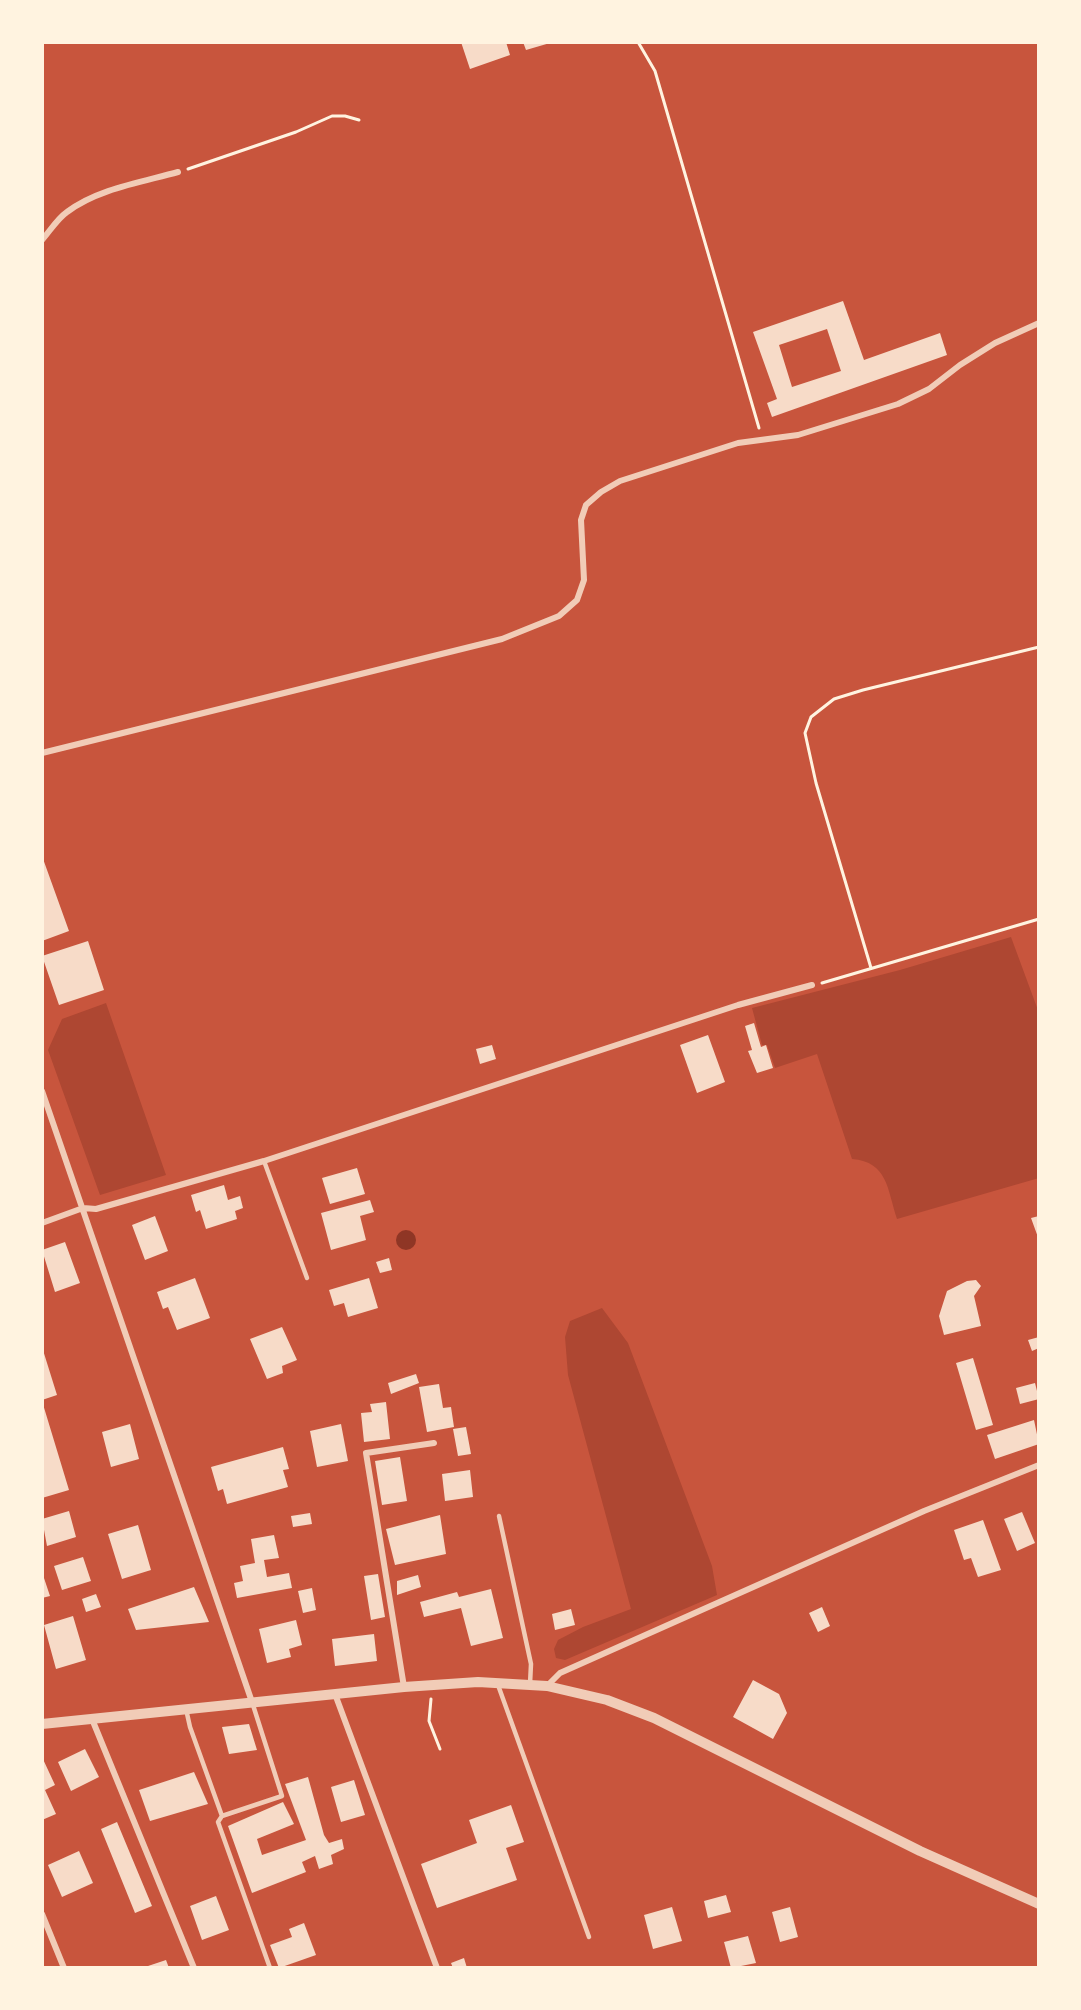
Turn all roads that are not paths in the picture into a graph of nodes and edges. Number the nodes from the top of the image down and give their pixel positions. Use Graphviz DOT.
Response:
graph roads {
  1 [pos="178,172"];
  2 [pos="42,240"];
  3 [pos="1039,323"];
  4 [pos="42,753"];
  5 [pos="812,985"];
  6 [pos="42,1091"];
  7 [pos="264,1161"];
  8 [pos="83,1208"];
  9 [pos="42,1223"];
  10 [pos="307,1278"];
  11 [pos="434,1443"];
  12 [pos="1039,1465"];
  13 [pos="499,1516"];
  14 [pos="497,1682"];
  15 [pos="530,1684"];
  16 [pos="547,1686"];
  17 [pos="404,1687"];
  18 [pos="335,1694"];
  19 [pos="252,1702"];
  20 [pos="186,1709"];
  21 [pos="92,1719"];
  22 [pos="42,1724"];
  23 [pos="222,1816"];
  24 [pos="1039,1904"];
  25 [pos="42,1914"];
  26 [pos="589,1937"];
  27 [pos="64,1968"];
  28 [pos="194,1968"];
  29 [pos="270,1968"];
  30 [pos="436,1968"];
  1 -- 2 [label="street"];
  3 -- 4 [label="street"];
  5 -- 7 [label="street"];
  6 -- 8 [label="street"];
  7 -- 8 [label="street"];
  7 -- 10 [label="lane"];
  8 -- 9 [label="street"];
  8 -- 19 [label="street"];
  11 -- 17 [label="street"];
  12 -- 16 [label="street"];
  13 -- 15 [label="lane"];
  14 -- 15 [label="street"];
  14 -- 17 [label="street"];
  14 -- 26 [label="lane"];
  15 -- 16 [label="street"];
  16 -- 24 [label="street"];
  17 -- 18 [label="street"];
  18 -- 19 [label="street"];
  18 -- 30 [label="street"];
  19 -- 20 [label="street"];
  19 -- 23 [label="lane"];
  20 -- 21 [label="street"];
  20 -- 23 [label="lane"];
  21 -- 22 [label="street"];
  21 -- 28 [label="street"];
  23 -- 29 [label="lane"];
  25 -- 27 [label="street"];
}
